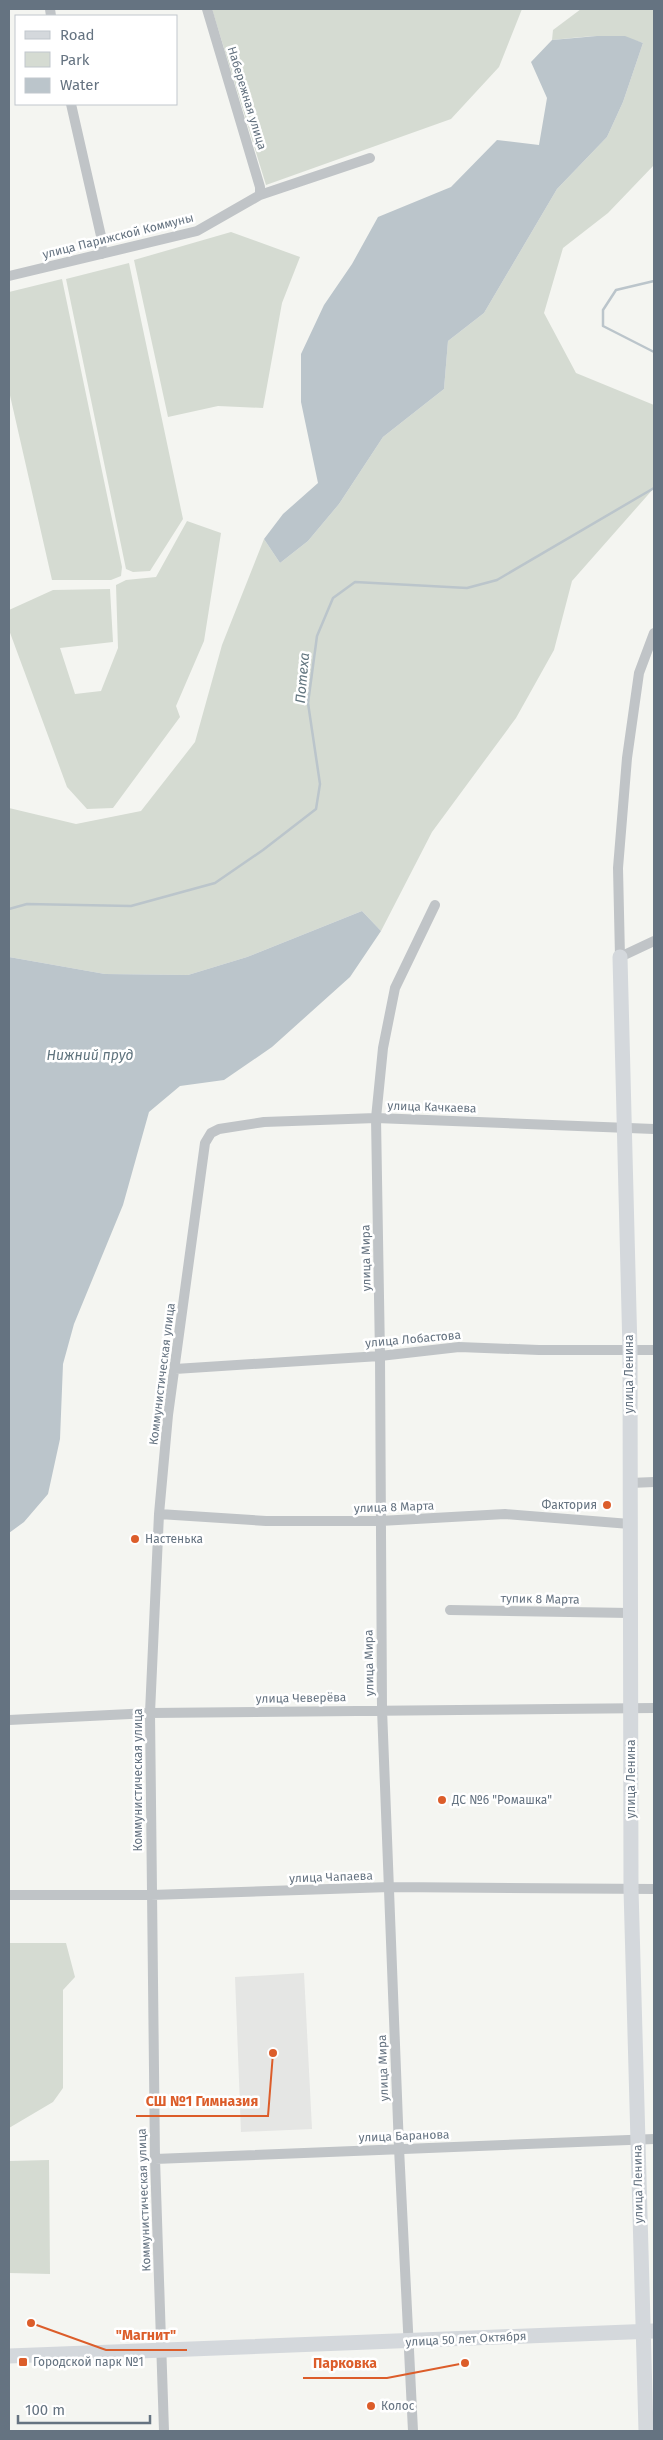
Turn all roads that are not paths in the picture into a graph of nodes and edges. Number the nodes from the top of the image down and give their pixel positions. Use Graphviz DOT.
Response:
graph roads {
  1 [pos="207,9"];
  2 [pos="71,105"];
  3 [pos="370,158"];
  4 [pos="260,195"];
  5 [pos="102,254"];
  6 [pos="9,276"];
  7 [pos="654,633"];
  8 [pos="435,905"];
  9 [pos="654,941"];
  10 [pos="620,956"];
  11 [pos="376,1118"];
  12 [pos="624,1126"];
  13 [pos="654,1129"];
  14 [pos="211,1133"];
  15 [pos="654,1350"];
  16 [pos="630,1351"];
  17 [pos="380,1356"];
  18 [pos="175,1369"];
  19 [pos="654,1482"];
  20 [pos="630,1483"];
  21 [pos="159,1514"];
  22 [pos="380,1521"];
  23 [pos="630,1524"];
  24 [pos="450,1610"];
  25 [pos="630,1612"];
  26 [pos="654,1708"];
  27 [pos="382,1709"];
  28 [pos="632,1709"];
  29 [pos="150,1713"];
  30 [pos="9,1720"];
  31 [pos="390,1887"];
  32 [pos="630,1889"];
  33 [pos="654,1889"];
  34 [pos="9,1895"];
  35 [pos="151,1895"];
  36 [pos="637,2139"];
  37 [pos="654,2139"];
  38 [pos="398,2148"];
  39 [pos="155,2159"];
  40 [pos="648,2331"];
  41 [pos="408,2342"];
  42 [pos="161,2351"];
  43 [pos="9,2356"];
  44 [pos="164,2431"];
  45 [pos="413,2431"];
  46 [pos="646,2431"];
  1 -- 4 [label="street, Набережная улица"];
  2 -- 5 [label="street"];
  3 -- 4 [label="street, улица Парижской Коммуны"];
  4 -- 5 [label="street, улица Парижской Коммуны"];
  5 -- 6 [label="street, улица Парижской Коммуны"];
  7 -- 10 [label="street"];
  8 -- 11 [label="street, улица Мира"];
  9 -- 10 [label="street"];
  10 -- 12 [label="street, улица Ленина"];
  11 -- 12 [label="street, улица Качкаева"];
  11 -- 14 [label="street, улица Качкаева"];
  11 -- 17 [label="street, улица Мира"];
  12 -- 13 [label="street, улица Качкаева"];
  12 -- 16 [label="street, улица Ленина"];
  14 -- 18 [label="street, Коммунистическая улица"];
  15 -- 16 [label="street, улица Лобастова"];
  16 -- 17 [label="street, улица Лобастова"];
  16 -- 20 [label="street, улица Ленина"];
  17 -- 18 [label="street, улица Лобастова"];
  17 -- 22 [label="street, улица Мира"];
  18 -- 21 [label="street, Коммунистическая улица"];
  19 -- 20 [label="street"];
  20 -- 23 [label="street, улица Ленина"];
  21 -- 22 [label="street, улица 8 Марта"];
  21 -- 29 [label="street, Коммунистическая улица"];
  22 -- 23 [label="street, улица 8 Марта"];
  22 -- 27 [label="street, улица Мира"];
  23 -- 25 [label="street, улица Ленина"];
  24 -- 25 [label="street, тупик 8 Марта"];
  25 -- 28 [label="street, улица Ленина"];
  26 -- 28 [label="street, улица Чеверёва"];
  27 -- 28 [label="street, улица Чеверёва"];
  27 -- 29 [label="street, улица Чеверёва"];
  27 -- 31 [label="street, улица Мира"];
  28 -- 32 [label="street, улица Ленина"];
  29 -- 30 [label="street, улица Чеверёва"];
  29 -- 35 [label="street, Коммунистическая улица"];
  31 -- 32 [label="street, улица Чапаева"];
  31 -- 35 [label="street, улица Чапаева"];
  31 -- 38 [label="street, улица Мира"];
  32 -- 33 [label="street, улица Чапаева"];
  32 -- 36 [label="street, улица Ленина"];
  34 -- 35 [label="street, улица Чапаева"];
  35 -- 39 [label="street, Коммунистическая улица"];
  36 -- 37 [label="street, улица Баранова"];
  36 -- 38 [label="street, улица Баранова"];
  36 -- 40 [label="street, улица Ленина"];
  38 -- 39 [label="street, улица Баранова"];
  38 -- 41 [label="street, улица Мира"];
  39 -- 42 [label="street, Коммунистическая улица"];
  40 -- 41 [label="street, улица 50 лет Октября"];
  40 -- 46 [label="street, улица Ленина"];
  41 -- 42 [label="street, улица 50 лет Октября"];
  41 -- 45 [label="street, улица Мира"];
  42 -- 43 [label="street, улица 50 лет Октября"];
  42 -- 44 [label="street, Коммунистическая улица"];
}
